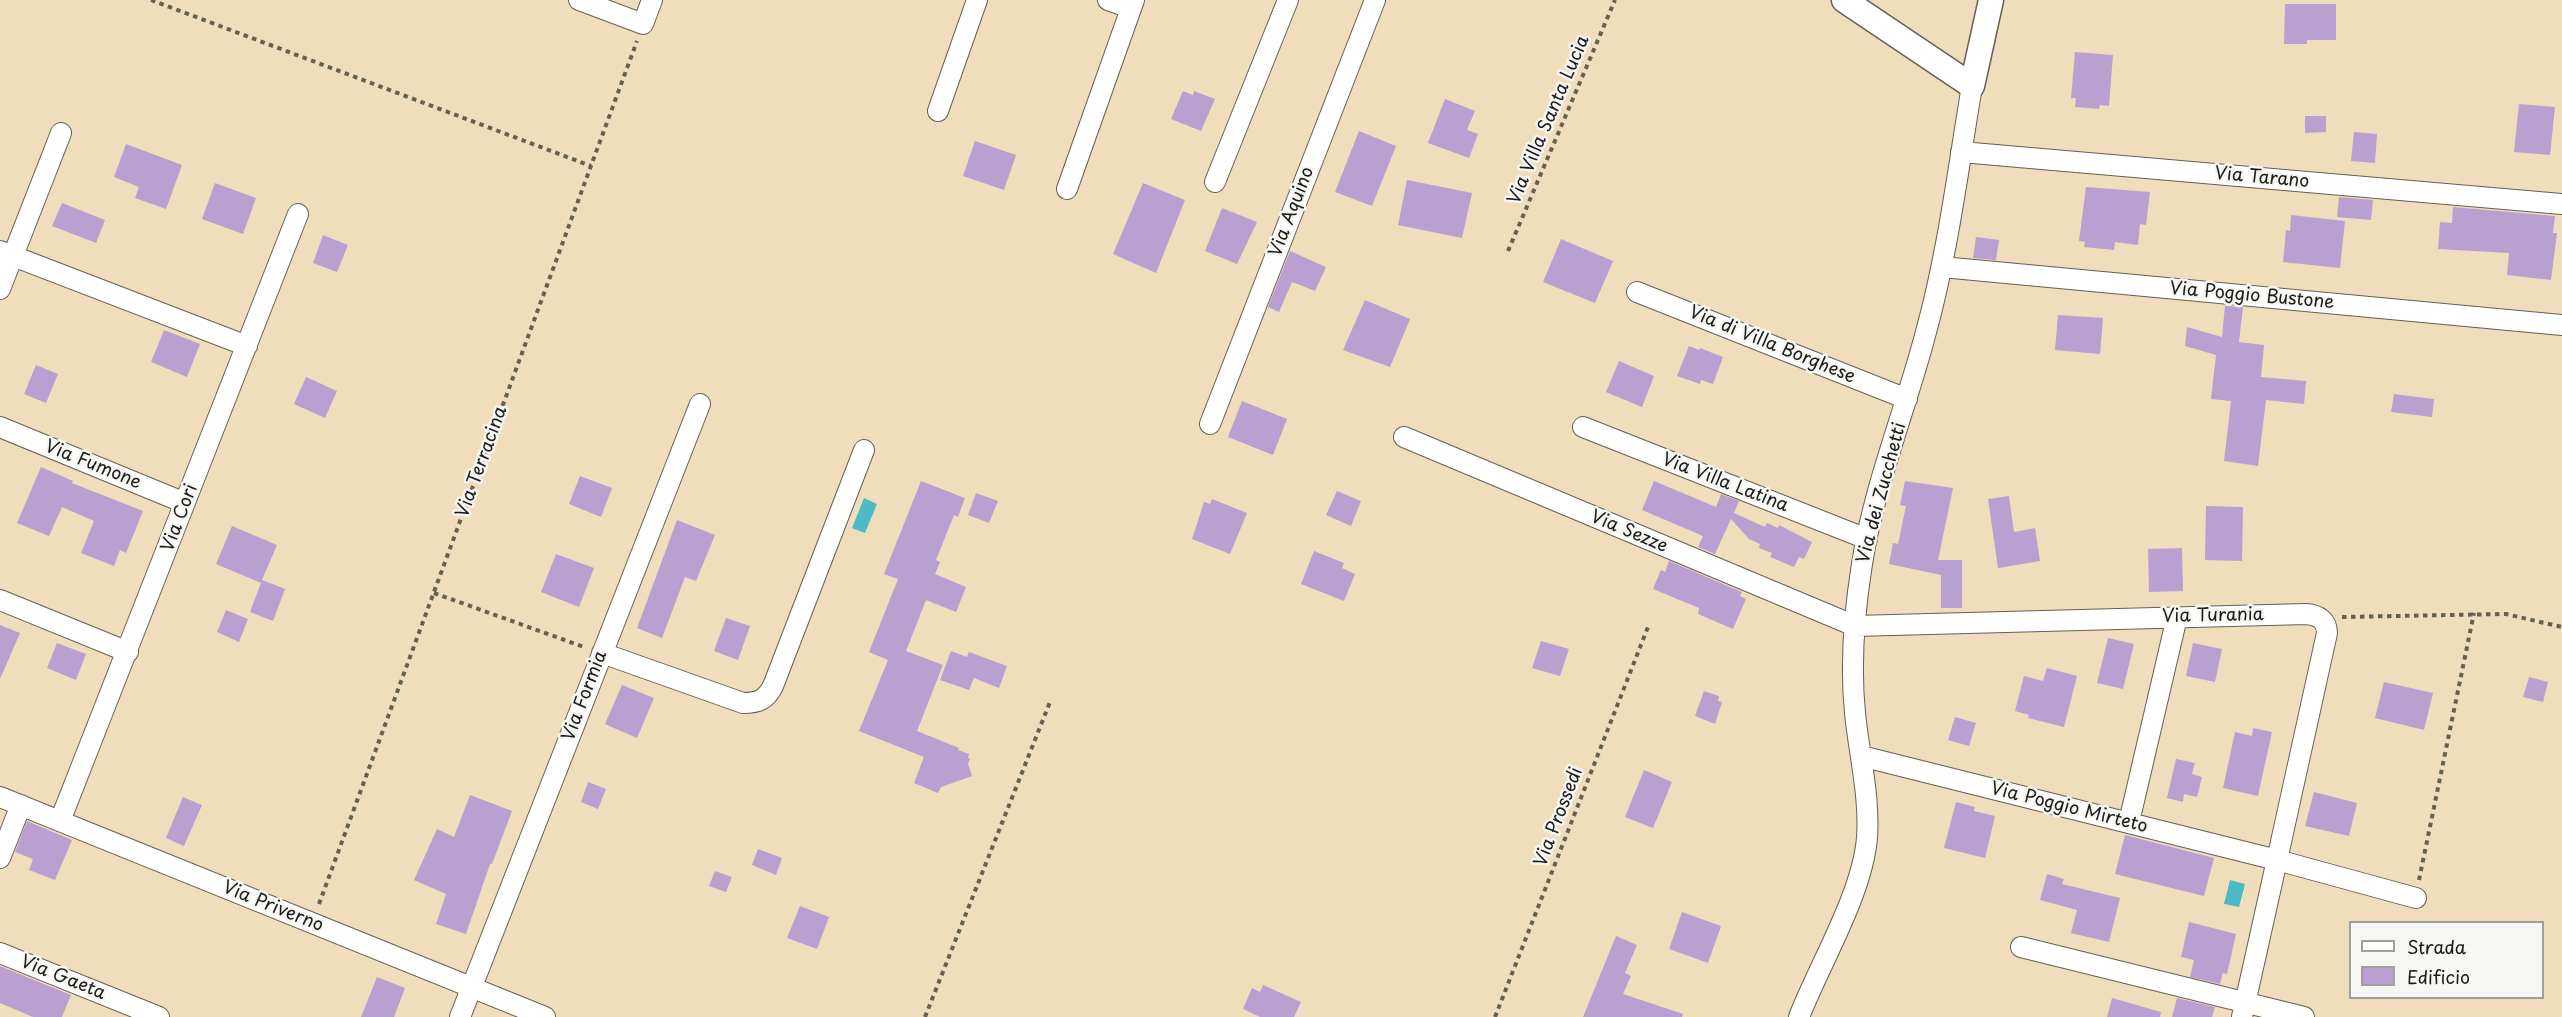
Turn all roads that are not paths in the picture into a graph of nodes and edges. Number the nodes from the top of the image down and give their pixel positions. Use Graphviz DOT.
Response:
graph roads {
  1 [pos="579,0"];
  2 [pos="652,0"];
  3 [pos="977,0"];
  4 [pos="1108,0"];
  5 [pos="1288,0"];
  6 [pos="1375,0"];
  7 [pos="1844,0"];
  8 [pos="1991,0"];
  9 [pos="1133,4"];
  10 [pos="1972,86"];
  11 [pos="938,111"];
  12 [pos="61,133"];
  13 [pos="1961,152"];
  14 [pos="1215,182"];
  15 [pos="1066,189"];
  16 [pos="2562,204"];
  17 [pos="298,214"];
  18 [pos="7,254"];
  19 [pos="1942,267"];
  20 [pos="0,289"];
  21 [pos="1636,291"];
  22 [pos="2562,325"];
  23 [pos="247,346"];
  24 [pos="1907,399"];
  25 [pos="700,404"];
  26 [pos="1209,424"];
  27 [pos="0,427"];
  28 [pos="1583,427"];
  29 [pos="1404,437"];
  30 [pos="864,450"];
  31 [pos="185,503"];
  32 [pos="1867,539"];
  33 [pos="0,600"];
  34 [pos="2177,617"];
  35 [pos="1855,626"];
  36 [pos="128,652"];
  37 [pos="602,653"];
  38 [pos="1861,756"];
  39 [pos="0,797"];
  40 [pos="21,805"];
  41 [pos="60,821"];
  42 [pos="2129,822"];
  43 [pos="0,858"];
  44 [pos="2277,860"];
  45 [pos="2416,898"];
  46 [pos="2021,947"];
  47 [pos="0,953"];
  48 [pos="472,988"];
  49 [pos="2243,1010"];
  50 [pos="159,1017"];
  51 [pos="460,1017"];
  52 [pos="545,1017"];
  53 [pos="1798,1017"];
  54 [pos="2304,1017"];
  1 -- 2 [label="street"];
  3 -- 11 [label="street"];
  4 -- 9 [label="street"];
  5 -- 14 [label="street"];
  6 -- 26 [label="street, Via Aquino"];
  7 -- 10 [label="street"];
  8 -- 10 [label="street, Via dei Zucchetti"];
  9 -- 15 [label="street"];
  10 -- 13 [label="street, Via dei Zucchetti"];
  12 -- 18 [label="street"];
  13 -- 16 [label="street, Via Tarano"];
  13 -- 19 [label="street, Via dei Zucchetti"];
  17 -- 23 [label="street, Via Cori"];
  18 -- 20 [label="street"];
  18 -- 23 [label="street"];
  19 -- 22 [label="street, Via Poggio Bustone"];
  19 -- 24 [label="street, Via dei Zucchetti"];
  21 -- 24 [label="street, Via di Villa Borghese"];
  23 -- 31 [label="street, Via Cori"];
  24 -- 32 [label="street, Via dei Zucchetti"];
  25 -- 37 [label="street, Via Formia"];
  27 -- 31 [label="street, Via Fumone"];
  28 -- 32 [label="street, Via Villa Latina"];
  29 -- 35 [label="street, Via Sezze"];
  30 -- 37 [label="street"];
  31 -- 36 [label="street, Via Cori"];
  32 -- 35 [label="street, Via dei Zucchetti"];
  33 -- 36 [label="street"];
  34 -- 35 [label="street, Via Turania"];
  34 -- 42 [label="street"];
  34 -- 44 [label="street, Via Turania"];
  35 -- 38 [label="street, Via dei Zucchetti"];
  36 -- 41 [label="street, Via Cori"];
  37 -- 48 [label="street, Via Formia"];
  38 -- 42 [label="street, Via Poggio Mirteto"];
  38 -- 53 [label="street, Via dei Zucchetti"];
  39 -- 40 [label="street, Via Priverno"];
  40 -- 41 [label="street, Via Priverno"];
  40 -- 43 [label="street"];
  41 -- 48 [label="street, Via Priverno"];
  42 -- 44 [label="street, Via Poggio Mirteto"];
  44 -- 45 [label="street, Via Poggio Mirteto"];
  44 -- 49 [label="street"];
  46 -- 49 [label="street"];
  47 -- 50 [label="street, Via Gaeta"];
  48 -- 51 [label="street, Via Formia"];
  48 -- 52 [label="street, Via Priverno"];
  49 -- 54 [label="street"];
}
